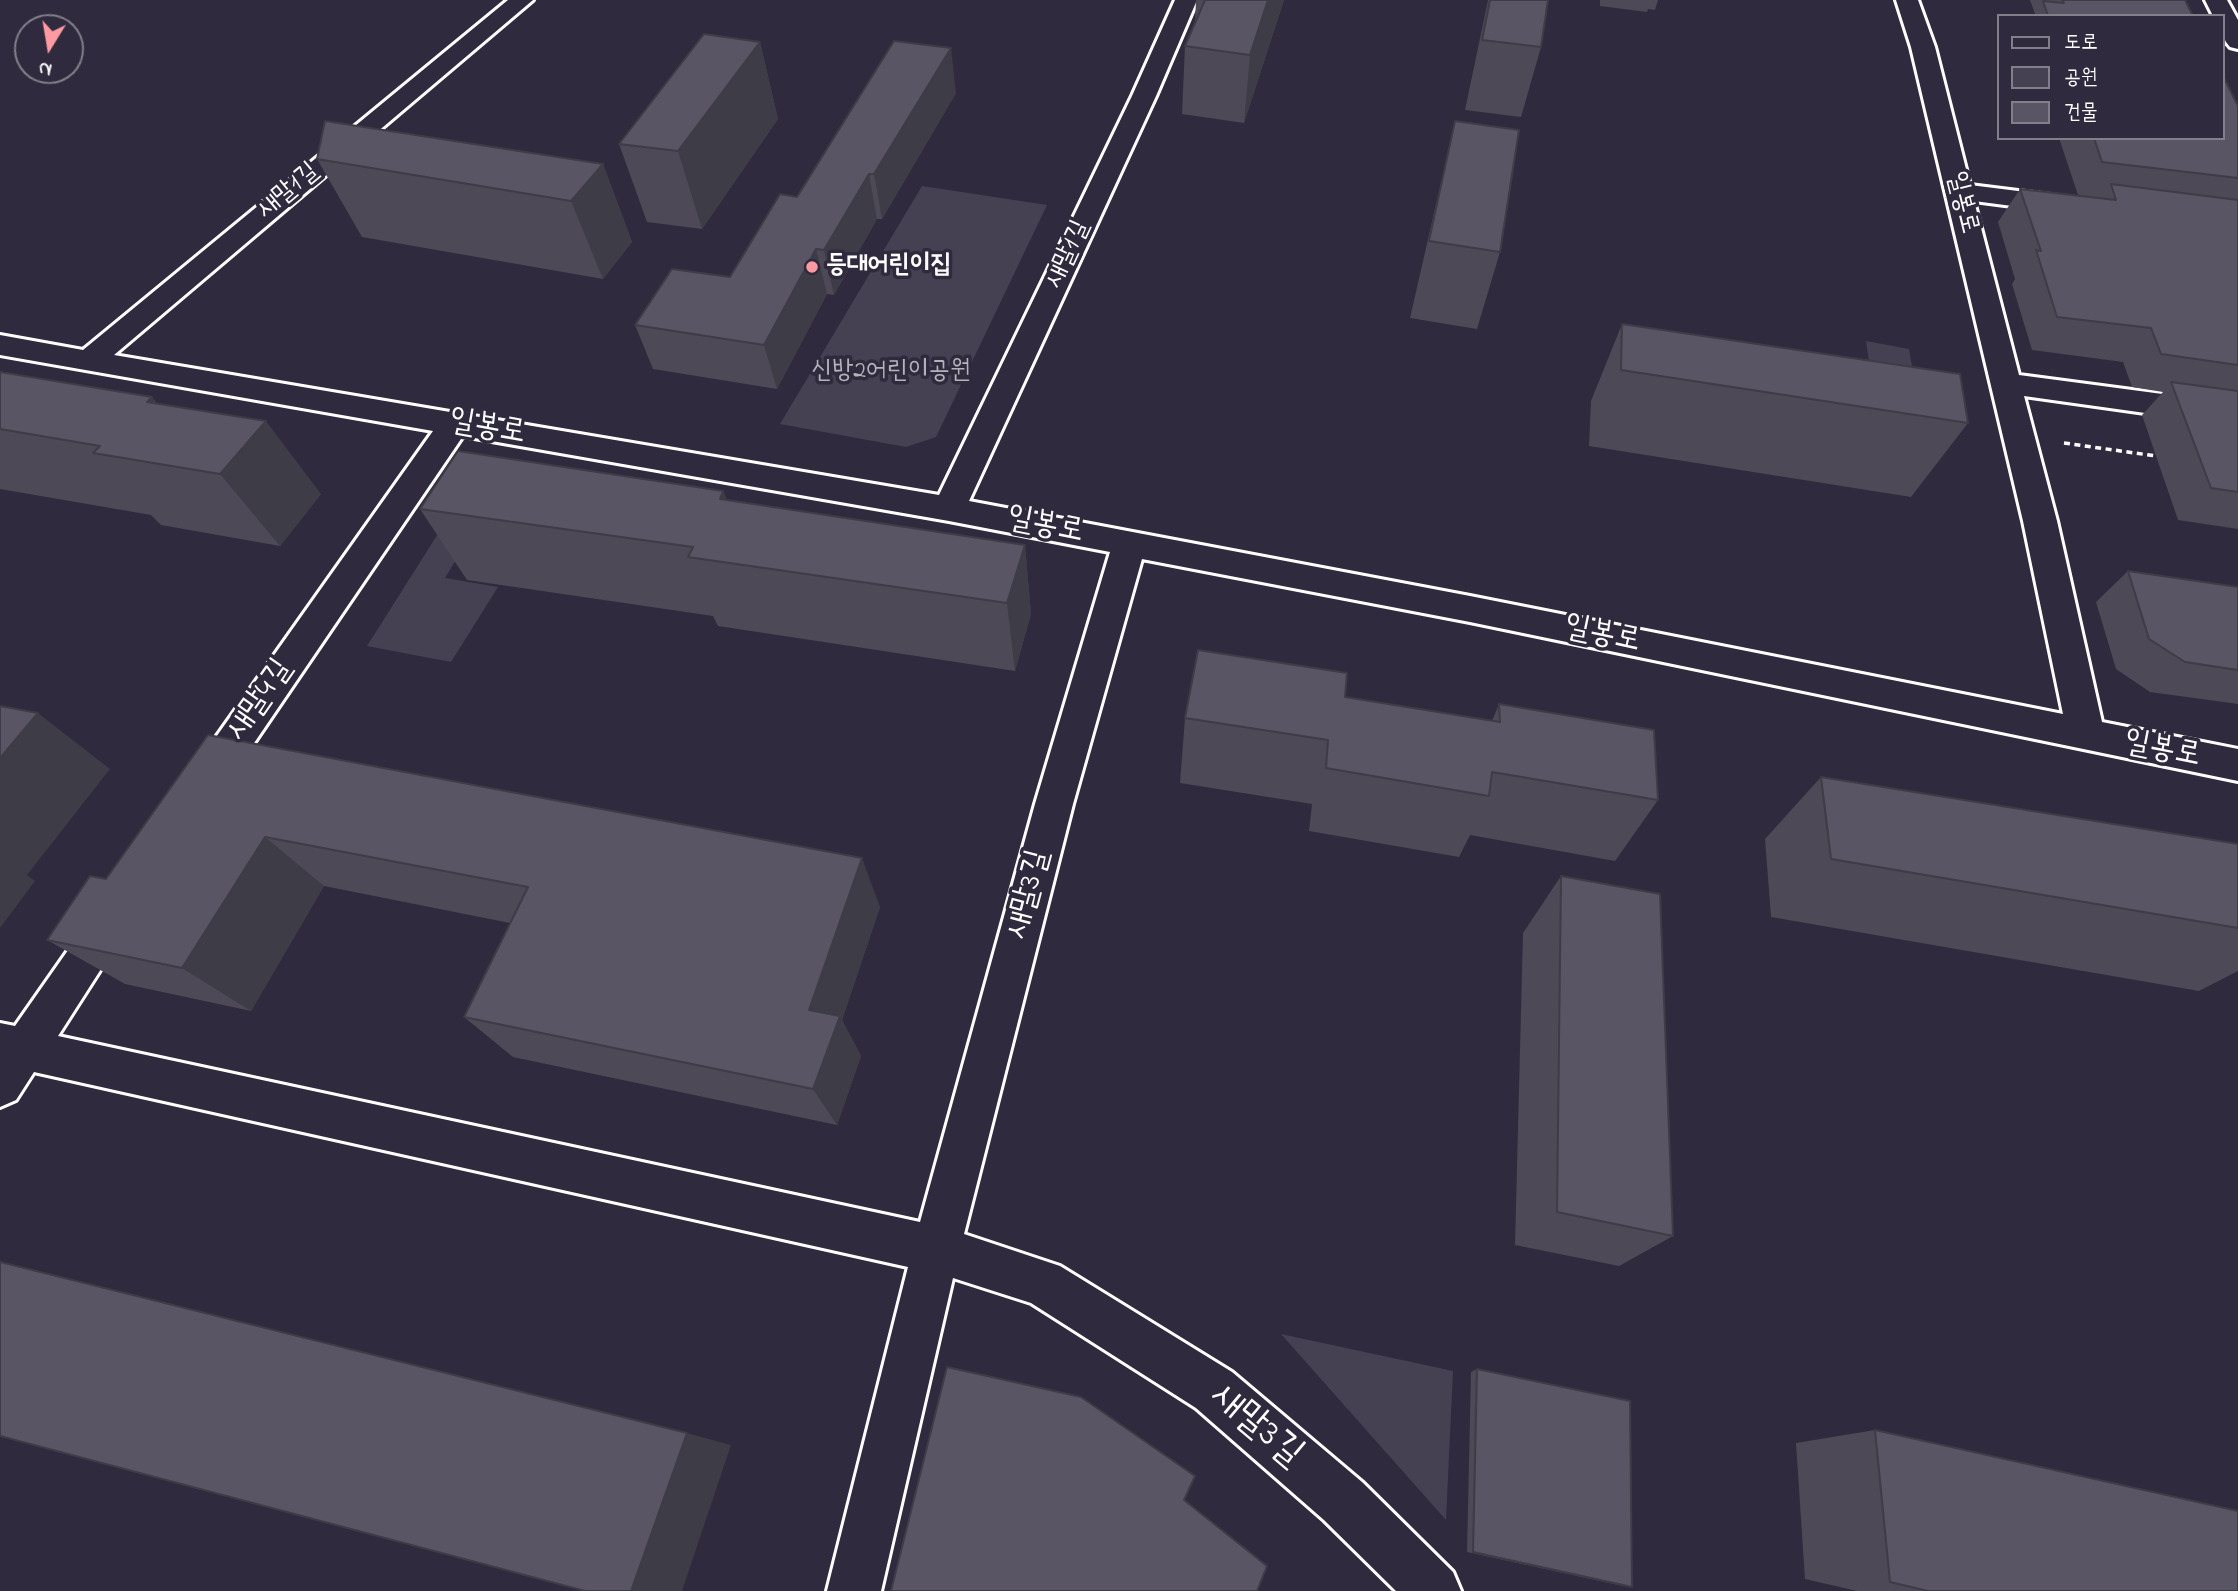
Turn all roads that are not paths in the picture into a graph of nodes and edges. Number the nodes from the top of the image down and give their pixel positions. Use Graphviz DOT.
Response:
graph roads {
  1 [pos="522,0"];
  2 [pos="1186,0"];
  3 [pos="1907,0"];
  4 [pos="2224,15"];
  5 [pos="2238,42"];
  6 [pos="1958,191"];
  7 [pos="2094,208"];
  8 [pos="0,345"];
  9 [pos="90,360"];
  10 [pos="2004,383"];
  11 [pos="2238,415"];
  12 [pos="454,423"];
  13 [pos="949,509"];
  14 [pos="1130,544"];
  15 [pos="2085,736"];
  16 [pos="2238,765"];
  17 [pos="189,807"];
  18 [pos="134,888"];
  19 [pos="12,1046"];
  20 [pos="0,1085"];
  21 [pos="936,1249"];
  22 [pos="854,1591"];
  23 [pos="1434,1591"];
  1 -- 9 [label="street, 새말1길"];
  2 -- 13 [label="street, 새말1길"];
  3 -- 6 [label="street, 일봉로"];
  4 -- 5 [label="street"];
  6 -- 7 [label="street"];
  6 -- 10 [label="street, 일봉로"];
  8 -- 9 [label="street, 일봉로"];
  9 -- 12 [label="street, 일봉로"];
  10 -- 11 [label="street"];
  10 -- 15 [label="street, 일봉로"];
  12 -- 13 [label="street, 일봉로"];
  12 -- 17 [label="street, 새말4길"];
  13 -- 14 [label="street, 일봉로"];
  14 -- 15 [label="street, 일봉로"];
  14 -- 21 [label="street, 새말3길"];
  15 -- 16 [label="street, 일봉로"];
  18 -- 19 [label="street"];
  19 -- 20 [label="street"];
  19 -- 21 [label="street"];
  21 -- 22 [label="street, 새말3길"];
  21 -- 23 [label="street, 새말3길"];
}
